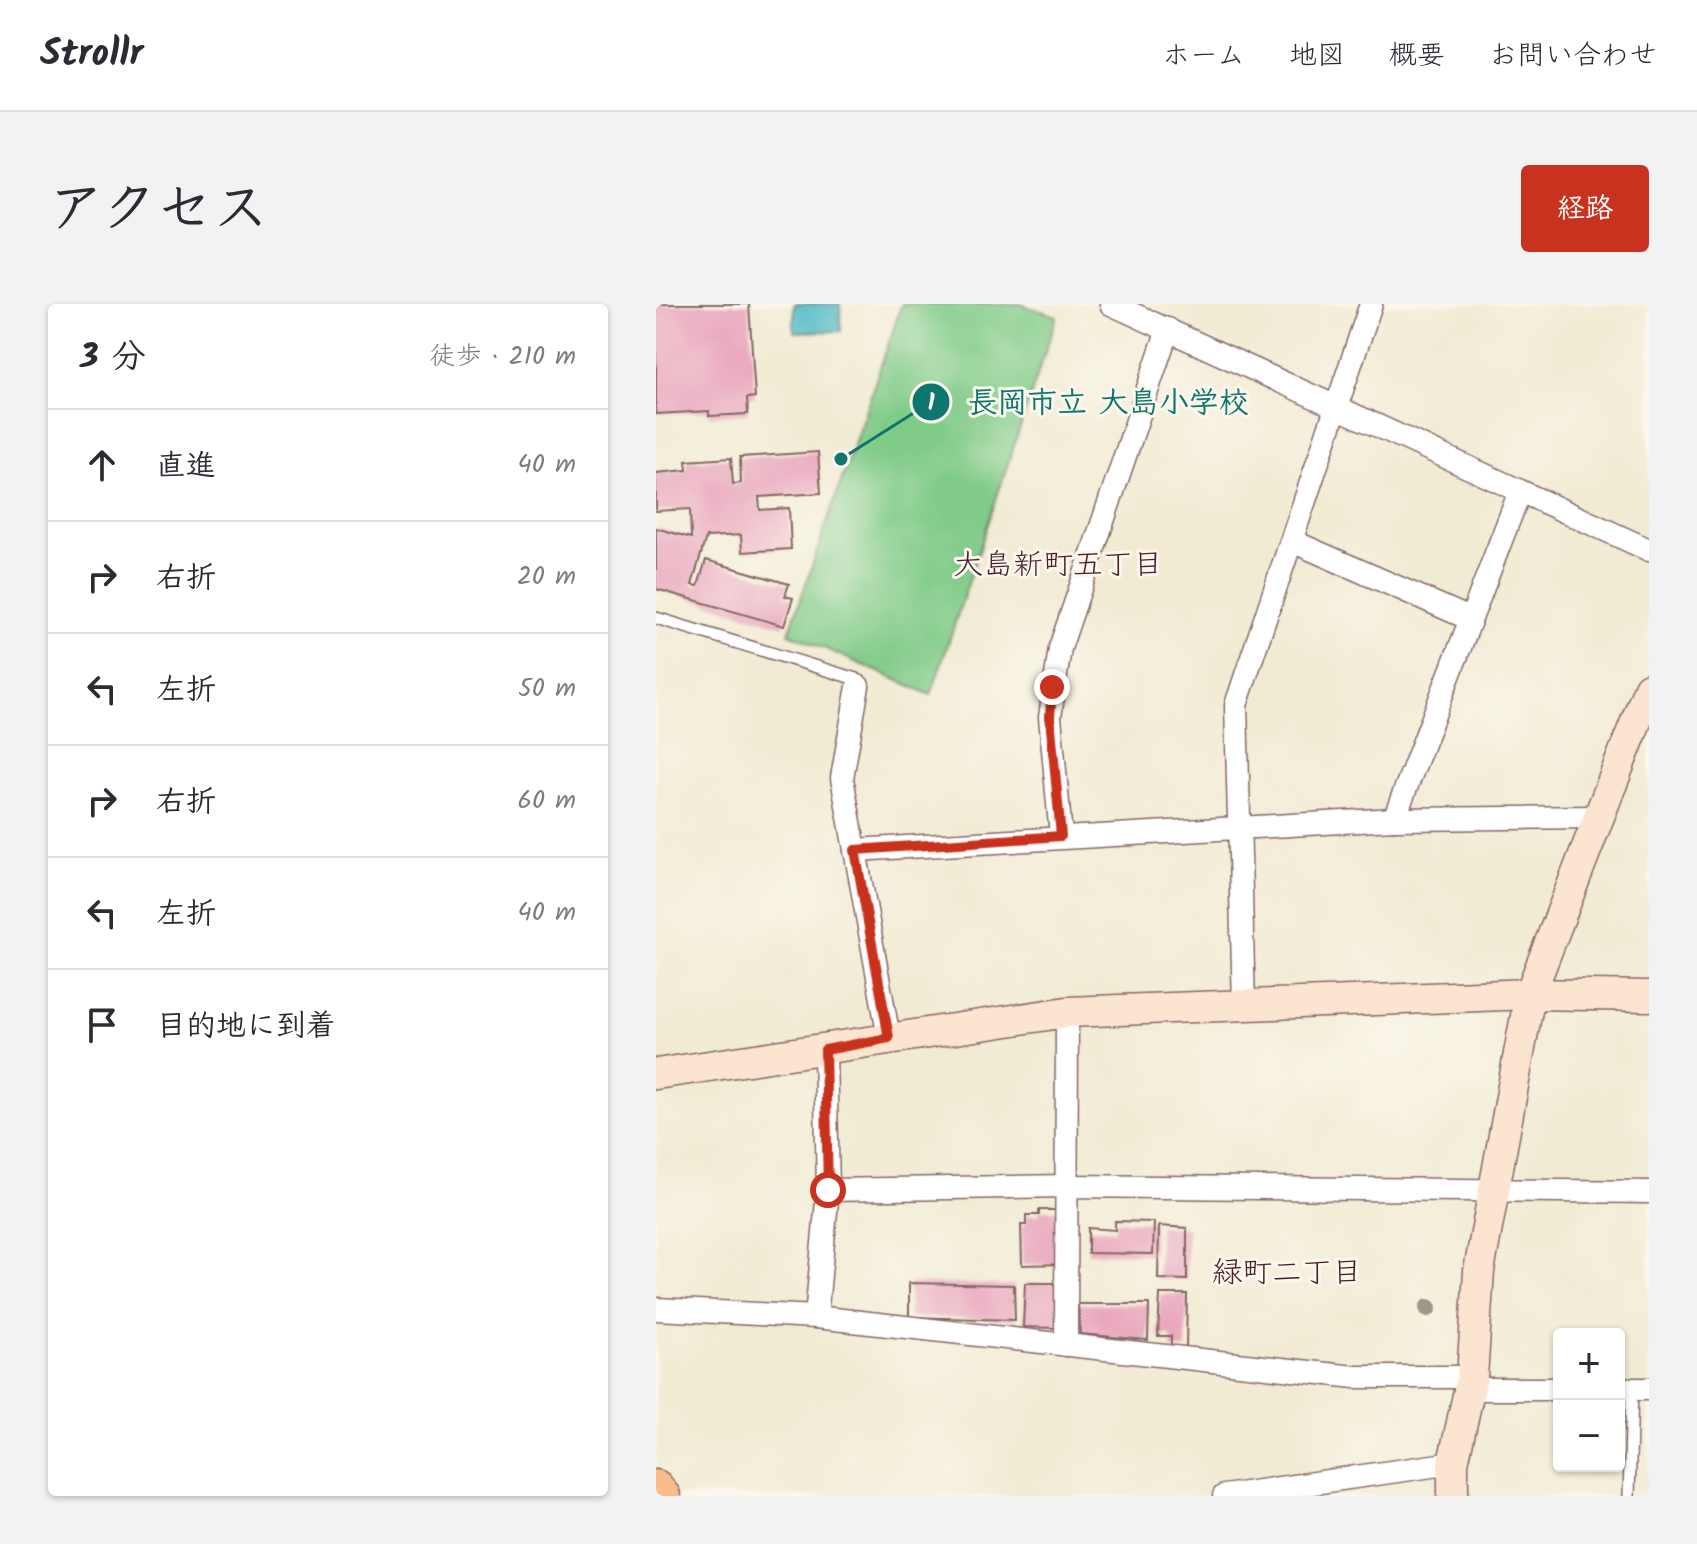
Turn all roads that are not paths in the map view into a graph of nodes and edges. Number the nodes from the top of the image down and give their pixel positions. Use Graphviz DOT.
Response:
graph roads {
  1 [pos="1111,304"];
  2 [pos="1371,304"];
  3 [pos="1168,329"];
  4 [pos="1336,408"];
  5 [pos="1520,491"];
  6 [pos="1292,541"];
  7 [pos="1649,550"];
  8 [pos="656,618"];
  9 [pos="1470,619"];
  10 [pos="858,686"];
  11 [pos="1649,688"];
  12 [pos="1600,817"];
  13 [pos="1394,819"];
  14 [pos="1241,829"];
  15 [pos="1061,836"];
  16 [pos="855,850"];
  17 [pos="1530,994"];
  18 [pos="1649,996"];
  19 [pos="1244,1006"];
  20 [pos="1067,1012"];
  21 [pos="889,1038"];
  22 [pos="825,1050"];
  23 [pos="656,1074"];
  24 [pos="1068,1186"];
  25 [pos="828,1190"];
  26 [pos="1492,1190"];
  27 [pos="1649,1192"];
  28 [pos="656,1309"];
  29 [pos="816,1317"];
  30 [pos="1066,1345"];
  31 [pos="1471,1383"];
  32 [pos="1553,1389"];
  33 [pos="1633,1389"];
  34 [pos="1453,1463"];
  35 [pos="656,1487"];
  36 [pos="663,1496"];
  37 [pos="1224,1496"];
  38 [pos="1453,1496"];
  39 [pos="1629,1496"];
  1 -- 3 [label="street"];
  2 -- 4 [label="street"];
  3 -- 4 [label="street"];
  3 -- 15 [label="street"];
  4 -- 5 [label="street"];
  4 -- 6 [label="street"];
  5 -- 7 [label="street"];
  5 -- 9 [label="street"];
  6 -- 9 [label="street"];
  6 -- 14 [label="street"];
  8 -- 10 [label="lane"];
  9 -- 13 [label="street"];
  10 -- 16 [label="street"];
  11 -- 12 [label="street"];
  12 -- 13 [label="street"];
  12 -- 17 [label="street"];
  13 -- 14 [label="street"];
  14 -- 15 [label="street"];
  14 -- 19 [label="street"];
  15 -- 16 [label="street"];
  16 -- 21 [label="street"];
  17 -- 18 [label="street"];
  17 -- 19 [label="street"];
  17 -- 26 [label="street"];
  19 -- 20 [label="street"];
  20 -- 21 [label="street"];
  20 -- 24 [label="street"];
  21 -- 22 [label="street"];
  22 -- 23 [label="street"];
  22 -- 25 [label="street"];
  24 -- 25 [label="street"];
  24 -- 26 [label="street"];
  24 -- 30 [label="street"];
  25 -- 29 [label="street"];
  26 -- 27 [label="street"];
  26 -- 31 [label="street"];
  28 -- 29 [label="street"];
  29 -- 30 [label="street"];
  30 -- 31 [label="street"];
  31 -- 32 [label="street"];
  31 -- 34 [label="street"];
  33 -- 39 [label="lane"];
  34 -- 37 [label="street"];
  34 -- 38 [label="street"];
  35 -- 36 [label="main road"];
}
